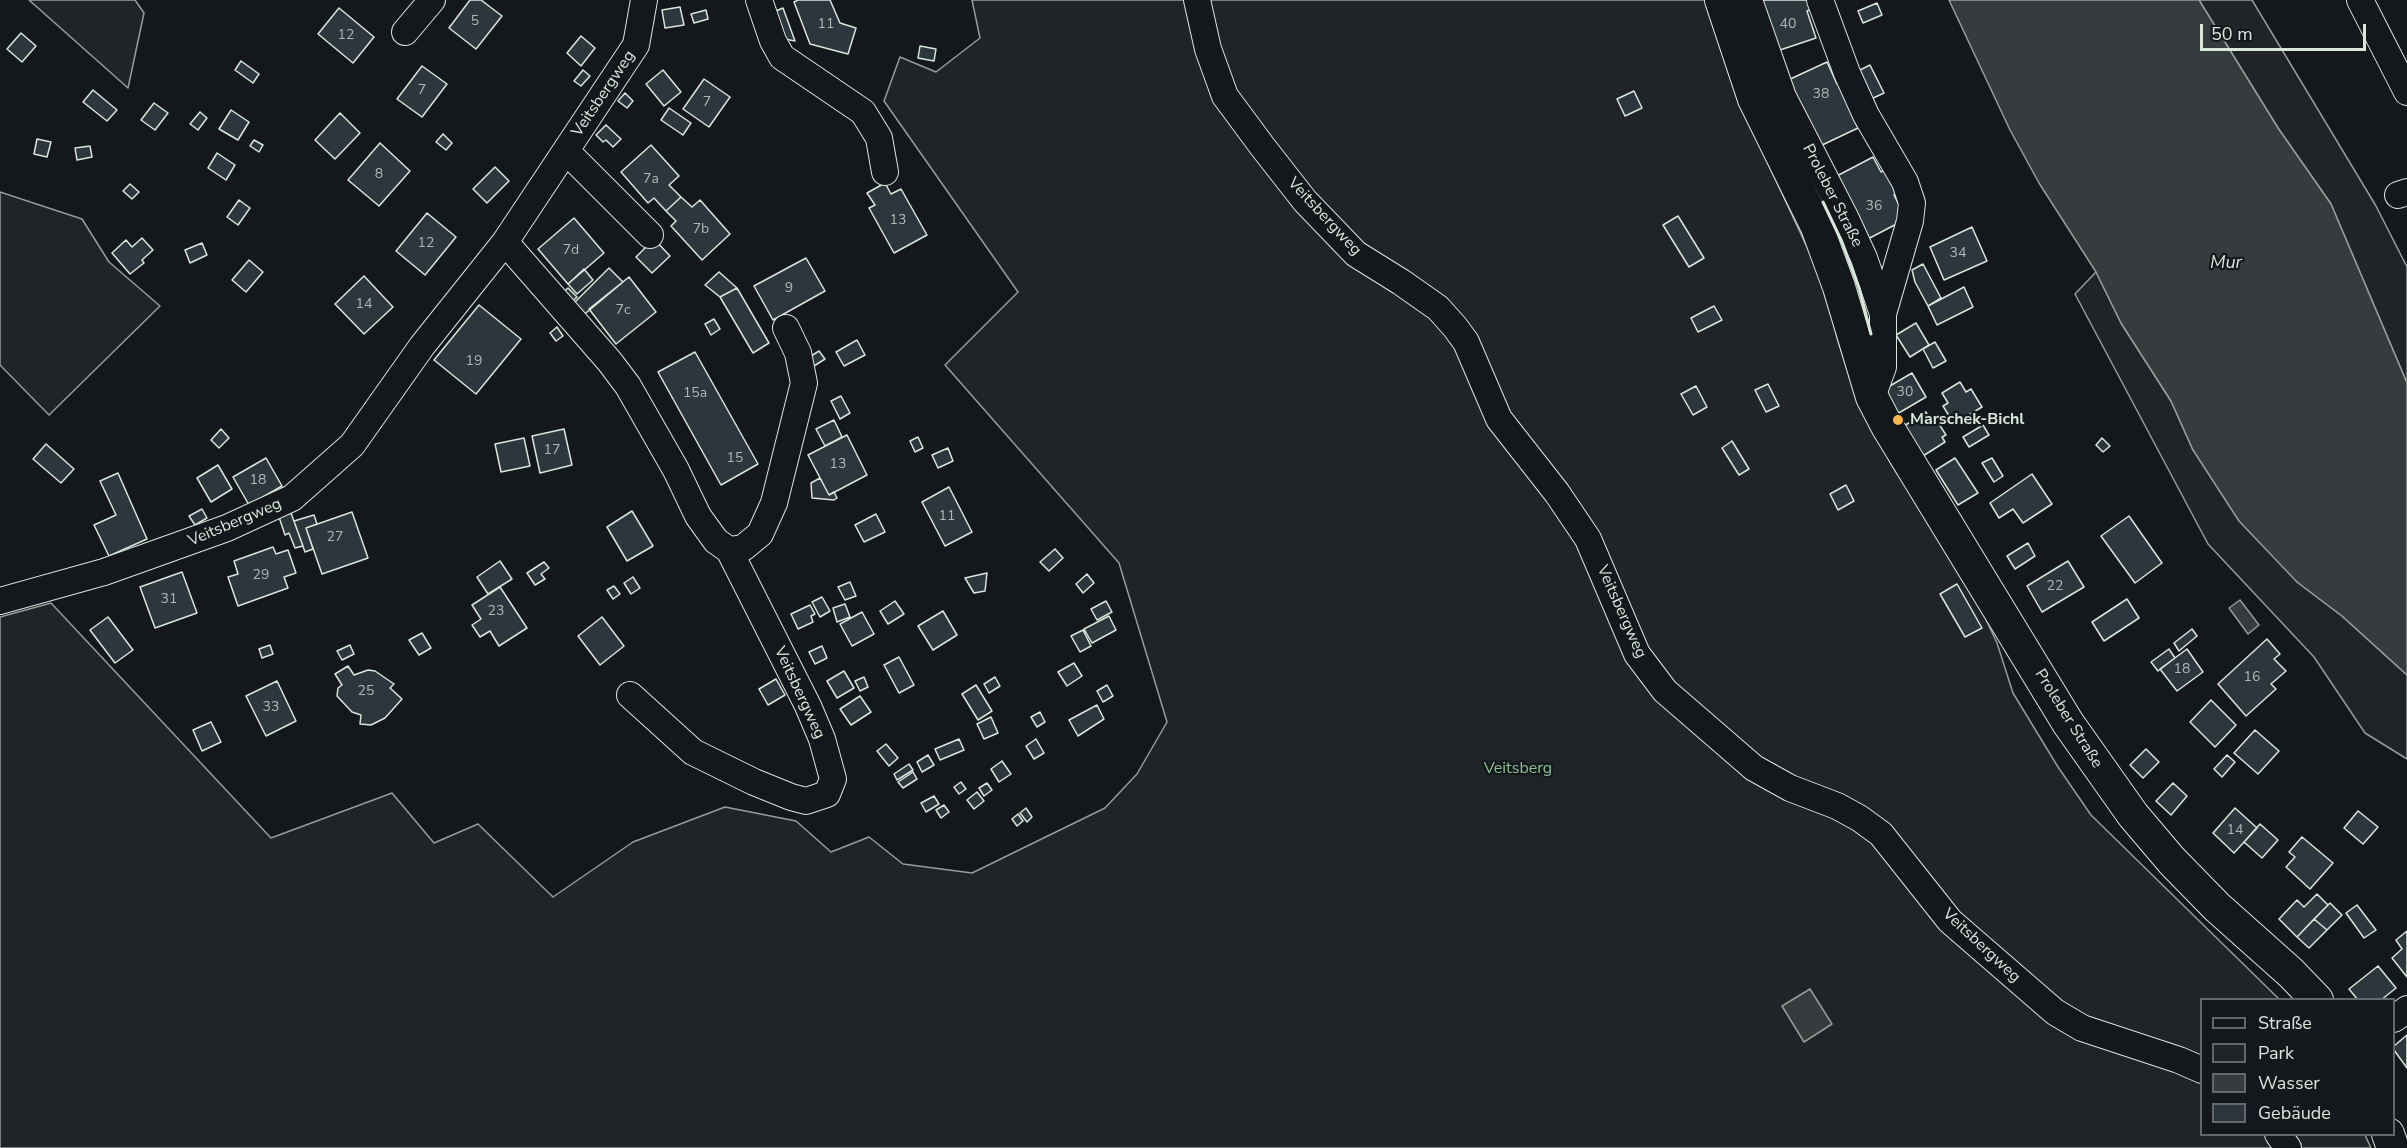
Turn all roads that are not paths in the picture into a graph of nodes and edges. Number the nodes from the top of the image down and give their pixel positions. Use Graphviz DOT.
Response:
graph roads {
  1 [pos="432,0"];
  2 [pos="644,0"];
  3 [pos="759,0"];
  4 [pos="1197,0"];
  5 [pos="1721,0"];
  6 [pos="1749,0"];
  7 [pos="1820,0"];
  8 [pos="2360,0"];
  9 [pos="405,32"];
  10 [pos="2407,92"];
  11 [pos="566,150"];
  12 [pos="885,172"];
  13 [pos="650,235"];
  14 [pos="505,242"];
  15 [pos="1884,314"];
  16 [pos="786,328"];
  17 [pos="1872,398"];
  18 [pos="729,550"];
  19 [pos="0,601"];
  20 [pos="630,695"];
  21 [pos="2316,998"];
  22 [pos="2407,1009"];
  23 [pos="2395,1018"];
  24 [pos="2200,1069"];
  1 -- 9 [label="street"];
  2 -- 11 [label="street, Veitsbergweg"];
  3 -- 12 [label="street"];
  4 -- 24 [label="street, Veitsbergweg"];
  5 -- 17 [label="main road, Proleber Straße"];
  6 -- 15 [label="street, Proleber Straße"];
  7 -- 15 [label="street"];
  8 -- 10 [label="street"];
  11 -- 13 [label="street, Veitsbergweg"];
  11 -- 14 [label="street, Veitsbergweg"];
  14 -- 18 [label="street, Veitsbergweg"];
  14 -- 19 [label="street, Veitsbergweg"];
  15 -- 17 [label="street, Proleber Straße"];
  16 -- 18 [label="street"];
  17 -- 21 [label="main road, Proleber Straße"];
  18 -- 20 [label="street, Veitsbergweg"];
  22 -- 23 [label="street"];
}
